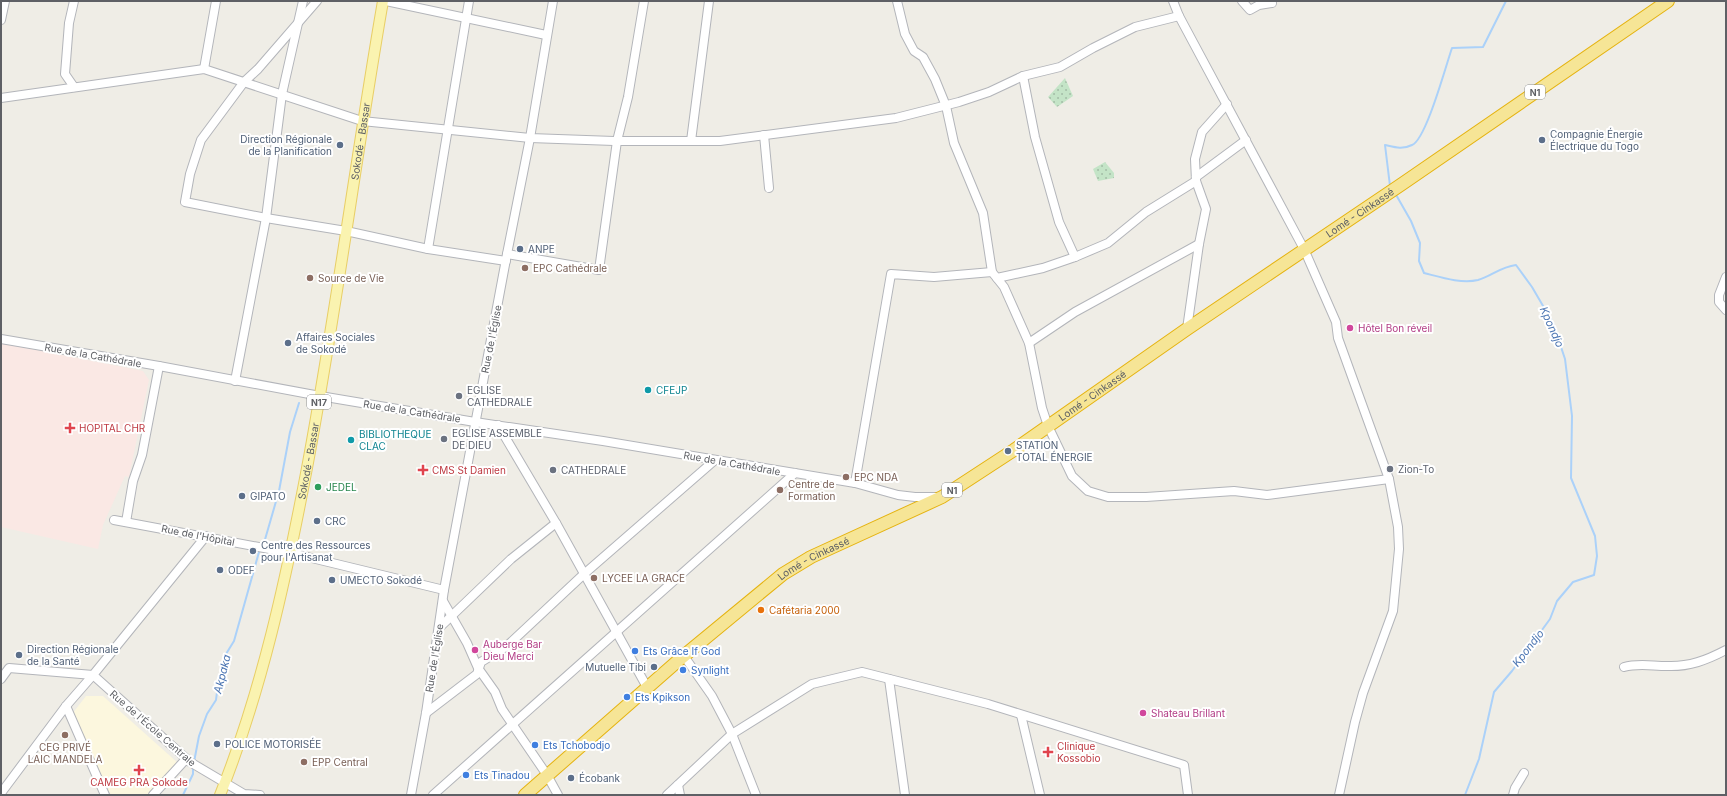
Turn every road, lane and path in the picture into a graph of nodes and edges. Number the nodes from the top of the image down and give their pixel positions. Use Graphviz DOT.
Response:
graph roads {
  1 [pos="5,1"];
  2 [pos="74,1"];
  3 [pos="216,1"];
  4 [pos="303,1"];
  5 [pos="317,1"];
  6 [pos="383,1"];
  7 [pos="386,1"];
  8 [pos="469,1"];
  9 [pos="553,1"];
  10 [pos="644,1"];
  11 [pos="709,1"];
  12 [pos="891,1"];
  13 [pos="897,1"];
  14 [pos="1173,1"];
  15 [pos="1242,1"];
  16 [pos="1668,1"];
  17 [pos="1272,3"];
  18 [pos="900,11"];
  19 [pos="1179,16"];
  20 [pos="466,18"];
  21 [pos="1,20"];
  22 [pos="298,24"];
  23 [pos="546,35"];
  24 [pos="204,69"];
  25 [pos="1023,76"];
  26 [pos="244,82"];
  27 [pos="74,88"];
  28 [pos="282,94"];
  29 [pos="1,98"];
  30 [pos="1227,104"];
  31 [pos="946,106"];
  32 [pos="362,120"];
  33 [pos="447,131"];
  34 [pos="764,135"];
  35 [pos="530,138"];
  36 [pos="1246,140"];
  37 [pos="617,141"];
  38 [pos="691,141"];
  39 [pos="1196,179"];
  40 [pos="769,188"];
  41 [pos="266,218"];
  42 [pos="346,231"];
  43 [pos="1199,244"];
  44 [pos="428,249"];
  45 [pos="1304,249"];
  46 [pos="506,257"];
  47 [pos="1075,257"];
  48 [pos="994,275"];
  49 [pos="1726,277"];
  50 [pos="1726,310"];
  51 [pos="1187,329"];
  52 [pos="1,340"];
  53 [pos="1029,343"];
  54 [pos="159,366"];
  55 [pos="236,381"];
  56 [pos="320,396"];
  57 [pos="475,422"];
  58 [pos="498,425"];
  59 [pos="1048,426"];
  60 [pos="715,460"];
  61 [pos="795,473"];
  62 [pos="1389,479"];
  63 [pos="854,483"];
  64 [pos="942,496"];
  65 [pos="114,520"];
  66 [pos="126,522"];
  67 [pos="556,523"];
  68 [pos="206,536"];
  69 [pos="291,553"];
  70 [pos="584,574"];
  71 [pos="444,590"];
  72 [pos="443,601"];
  73 [pos="452,616"];
  74 [pos="439,628"];
  75 [pos="616,631"];
  76 [pos="1726,650"];
  77 [pos="684,656"];
  78 [pos="1624,667"];
  79 [pos="478,668"];
  80 [pos="93,675"];
  81 [pos="1,679"];
  82 [pos="889,680"];
  83 [pos="648,689"];
  84 [pos="66,706"];
  85 [pos="426,713"];
  86 [pos="1021,715"];
  87 [pos="513,725"];
  88 [pos="732,734"];
  89 [pos="188,760"];
  90 [pos="1524,773"];
  91 [pos="547,775"];
  92 [pos="224,783"];
  93 [pos="678,785"];
  94 [pos="1,793"];
  95 [pos="105,795"];
  96 [pos="153,795"];
  97 [pos="220,795"];
  98 [pos="260,795"];
  99 [pos="411,795"];
  100 [pos="433,795"];
  101 [pos="525,795"];
  102 [pos="558,795"];
  103 [pos="667,795"];
  104 [pos="680,795"];
  105 [pos="756,795"];
  106 [pos="905,795"];
  107 [pos="1040,795"];
  108 [pos="1188,795"];
  109 [pos="1339,795"];
  110 [pos="1513,795"];
  1 -- 21 [label="street"];
  2 -- 27 [label="street"];
  3 -- 24 [label="street"];
  4 -- 22 [label="street"];
  5 -- 22 [label="street"];
  6 -- 32 [label="main road, Sokodé - Bassar / N17"];
  7 -- 20 [label="street"];
  8 -- 20 [label="street"];
  9 -- 23 [label="street, Rue de l'Église"];
  10 -- 37 [label="street"];
  11 -- 38 [label="street"];
  12 -- 18 [label="street"];
  13 -- 18 [label="street"];
  14 -- 19 [label="street"];
  15 -- 17 [label="street"];
  16 -- 45 [label="highway, Lomé - Cinkassé / N1"];
  18 -- 31 [label="street"];
  19 -- 25 [label="street"];
  19 -- 30 [label="street"];
  20 -- 23 [label="street"];
  20 -- 33 [label="street"];
  22 -- 26 [label="street"];
  22 -- 28 [label="street"];
  23 -- 35 [label="street, Rue de l'Église"];
  24 -- 26 [label="street"];
  24 -- 27 [label="street"];
  25 -- 31 [label="street"];
  25 -- 47 [label="street"];
  26 -- 28 [label="street"];
  26 -- 41 [label="street"];
  27 -- 29 [label="street"];
  28 -- 32 [label="street"];
  28 -- 41 [label="street"];
  30 -- 36 [label="street"];
  30 -- 39 [label="street"];
  31 -- 34 [label="street"];
  31 -- 48 [label="street"];
  32 -- 33 [label="street"];
  32 -- 42 [label="main road, Sokodé - Bassar / N17"];
  33 -- 35 [label="street"];
  33 -- 44 [label="street"];
  34 -- 38 [label="street"];
  34 -- 40 [label="street"];
  35 -- 37 [label="street"];
  35 -- 46 [label="street, Rue de l'Église"];
  36 -- 39 [label="street"];
  36 -- 45 [label="street"];
  37 -- 38 [label="street"];
  37 -- 46 [label="street"];
  39 -- 43 [label="street"];
  39 -- 47 [label="street"];
  41 -- 42 [label="street"];
  41 -- 55 [label="street"];
  42 -- 44 [label="street"];
  42 -- 56 [label="main road, Sokodé - Bassar / N17"];
  43 -- 51 [label="street"];
  43 -- 53 [label="street"];
  44 -- 46 [label="street"];
  45 -- 51 [label="highway, Lomé - Cinkassé / N1"];
  45 -- 62 [label="street"];
  46 -- 57 [label="street, Rue de l'Église"];
  47 -- 48 [label="street"];
  48 -- 53 [label="street"];
  48 -- 63 [label="street"];
  49 -- 50 [label="street"];
  51 -- 59 [label="highway, Lomé - Cinkassé / N1"];
  52 -- 54 [label="street, Rue de la Cathédrale"];
  53 -- 59 [label="street"];
  54 -- 55 [label="street, Rue de la Cathédrale"];
  54 -- 66 [label="street"];
  55 -- 56 [label="street, Rue de la Cathédrale"];
  56 -- 57 [label="street, Rue de la Cathédrale"];
  56 -- 69 [label="main road, Sokodé - Bassar / N17"];
  57 -- 58 [label="street, Rue de la Cathédrale"];
  57 -- 71 [label="street, Rue de l'Église"];
  58 -- 60 [label="street, Rue de la Cathédrale"];
  58 -- 67 [label="street"];
  59 -- 62 [label="street"];
  59 -- 64 [label="highway, Lomé - Cinkassé / N1"];
  60 -- 61 [label="street, Rue de la Cathédrale"];
  60 -- 70 [label="street"];
  61 -- 63 [label="street, Rue de la Cathédrale"];
  61 -- 75 [label="street"];
  62 -- 109 [label="street"];
  63 -- 64 [label="street, Rue de la Cathédrale"];
  64 -- 77 [label="highway, Lomé - Cinkassé / N1"];
  65 -- 66 [label="street, Rue de l'Hôpital"];
  66 -- 68 [label="street, Rue de l'Hôpital"];
  67 -- 70 [label="street"];
  67 -- 73 [label="street"];
  68 -- 69 [label="street, Rue de l'Hôpital"];
  68 -- 80 [label="street"];
  69 -- 71 [label="street, Rue de l'Hôpital"];
  69 -- 92 [label="main road, Sokodé - Bassar / N17"];
  70 -- 75 [label="street"];
  70 -- 79 [label="street"];
  71 -- 72 [label="street, Rue de l'Église"];
  72 -- 73 [label="street"];
  72 -- 74 [label="street, Rue de l'Église"];
  73 -- 74 [label="street"];
  73 -- 79 [label="street"];
  74 -- 85 [label="street, Rue de l'Église"];
  75 -- 83 [label="street"];
  75 -- 87 [label="street"];
  76 -- 78 [label="street"];
  77 -- 83 [label="highway, Lomé - Cinkassé / N1"];
  77 -- 88 [label="street"];
  79 -- 85 [label="street"];
  79 -- 87 [label="street"];
  80 -- 81 [label="street"];
  80 -- 84 [label="street"];
  80 -- 89 [label="street, Rue de l'École Centrale"];
  82 -- 86 [label="street"];
  82 -- 88 [label="street"];
  82 -- 106 [label="street"];
  83 -- 91 [label="highway, Lomé - Cinkassé / N1"];
  84 -- 94 [label="street"];
  84 -- 95 [label="street"];
  85 -- 99 [label="street, Rue de l'Église"];
  86 -- 107 [label="street"];
  86 -- 108 [label="street"];
  87 -- 91 [label="street"];
  87 -- 100 [label="street"];
  88 -- 93 [label="street"];
  88 -- 105 [label="street"];
  89 -- 92 [label="street, Rue de l'École Centrale"];
  89 -- 96 [label="street"];
  90 -- 110 [label="street"];
  91 -- 101 [label="highway, Lomé - Cinkassé / N1"];
  91 -- 102 [label="street"];
  92 -- 97 [label="main road, Sokodé - Bassar / N17"];
  92 -- 98 [label="street, Rue de l'École Centrale"];
  93 -- 103 [label="street"];
  93 -- 104 [label="street"];
}
